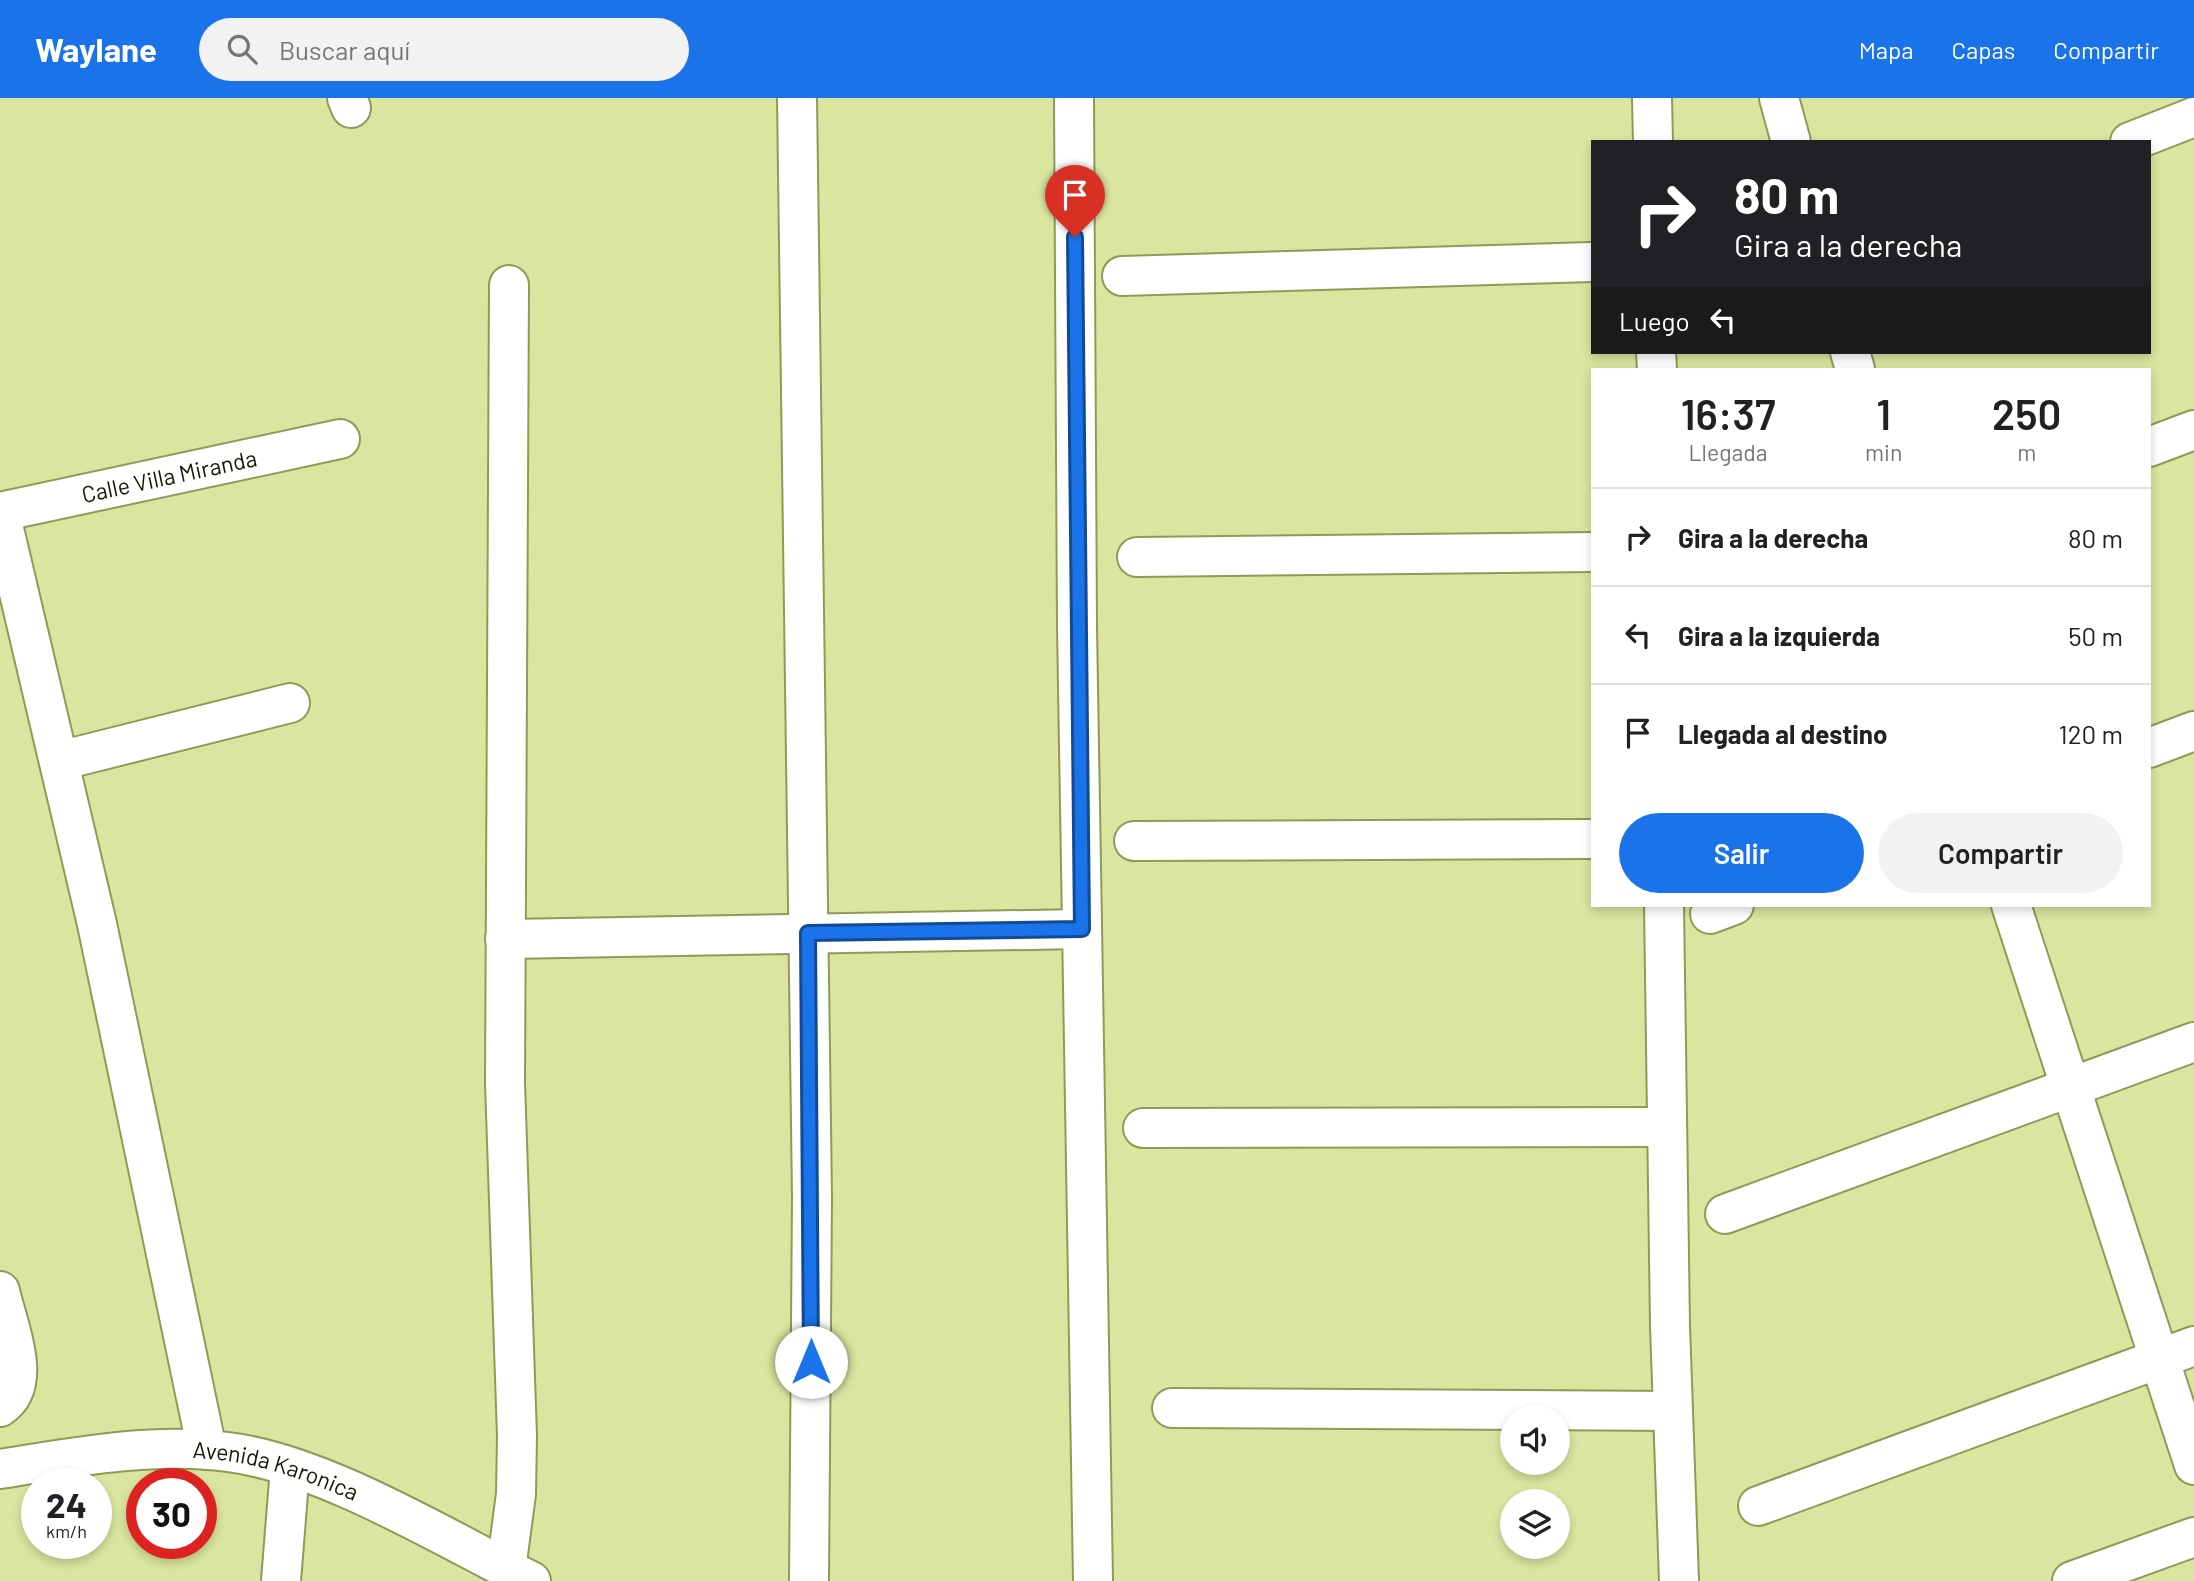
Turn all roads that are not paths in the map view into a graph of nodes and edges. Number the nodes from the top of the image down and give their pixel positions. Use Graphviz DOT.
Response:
graph roads {
  1 [pos="797,98"];
  2 [pos="1074,98"];
  3 [pos="1652,98"];
  4 [pos="1779,98"];
  5 [pos="2194,117"];
  6 [pos="1653,140"];
  7 [pos="1790,140"];
  8 [pos="2135,140"];
  9 [pos="1591,262"];
  10 [pos="1122,276"];
  11 [pos="509,285"];
  12 [pos="2194,430"];
  13 [pos="340,439"];
  14 [pos="2151,446"];
  15 [pos="0,512"];
  16 [pos="1591,552"];
  17 [pos="1137,557"];
  18 [pos="290,703"];
  19 [pos="2194,731"];
  20 [pos="2151,747"];
  21 [pos="59,761"];
  22 [pos="1591,839"];
  23 [pos="1134,841"];
  24 [pos="1664,907"];
  25 [pos="2012,907"];
  26 [pos="1082,929"];
  27 [pos="808,933"];
  28 [pos="505,939"];
  29 [pos="2194,1042"];
  30 [pos="2071,1089"];
  31 [pos="1667,1127"];
  32 [pos="1143,1128"];
  33 [pos="1725,1214"];
  34 [pos="0,1291"];
  35 [pos="2194,1346"];
  36 [pos="2159,1359"];
  37 [pos="0,1407"];
  38 [pos="1172,1408"];
  39 [pos="1673,1411"];
  40 [pos="207,1450"];
  41 [pos="2194,1465"];
  42 [pos="290,1468"];
  43 [pos="0,1469"];
  44 [pos="1758,1506"];
  45 [pos="2194,1537"];
  46 [pos="519,1575"];
  47 [pos="281,1581"];
  48 [pos="809,1581"];
  49 [pos="1093,1581"];
  50 [pos="1679,1581"];
  51 [pos="2072,1581"];
  1 -- 27 [label="street"];
  2 -- 26 [label="street"];
  3 -- 6 [label="street"];
  4 -- 7 [label="street"];
  5 -- 8 [label="street"];
  9 -- 10 [label="street"];
  11 -- 28 [label="street"];
  12 -- 14 [label="street"];
  13 -- 15 [label="street, Calle Villa Miranda"];
  15 -- 21 [label="street"];
  16 -- 17 [label="street"];
  18 -- 21 [label="street"];
  19 -- 20 [label="street"];
  21 -- 40 [label="street"];
  22 -- 23 [label="street"];
  24 -- 31 [label="street"];
  25 -- 30 [label="street"];
  26 -- 27 [label="street"];
  26 -- 49 [label="street"];
  27 -- 28 [label="street"];
  27 -- 48 [label="street"];
  28 -- 46 [label="street"];
  29 -- 30 [label="street"];
  30 -- 33 [label="street"];
  30 -- 36 [label="street"];
  31 -- 32 [label="street"];
  31 -- 39 [label="street"];
  34 -- 37 [label="street"];
  35 -- 36 [label="street"];
  36 -- 41 [label="street"];
  36 -- 44 [label="street"];
  38 -- 39 [label="street"];
  39 -- 50 [label="street"];
  40 -- 42 [label="street, Avenida Karonica"];
  40 -- 43 [label="street, Avenida Karonica"];
  42 -- 46 [label="street, Avenida Karonica"];
  42 -- 47 [label="street"];
  45 -- 51 [label="street"];
}
